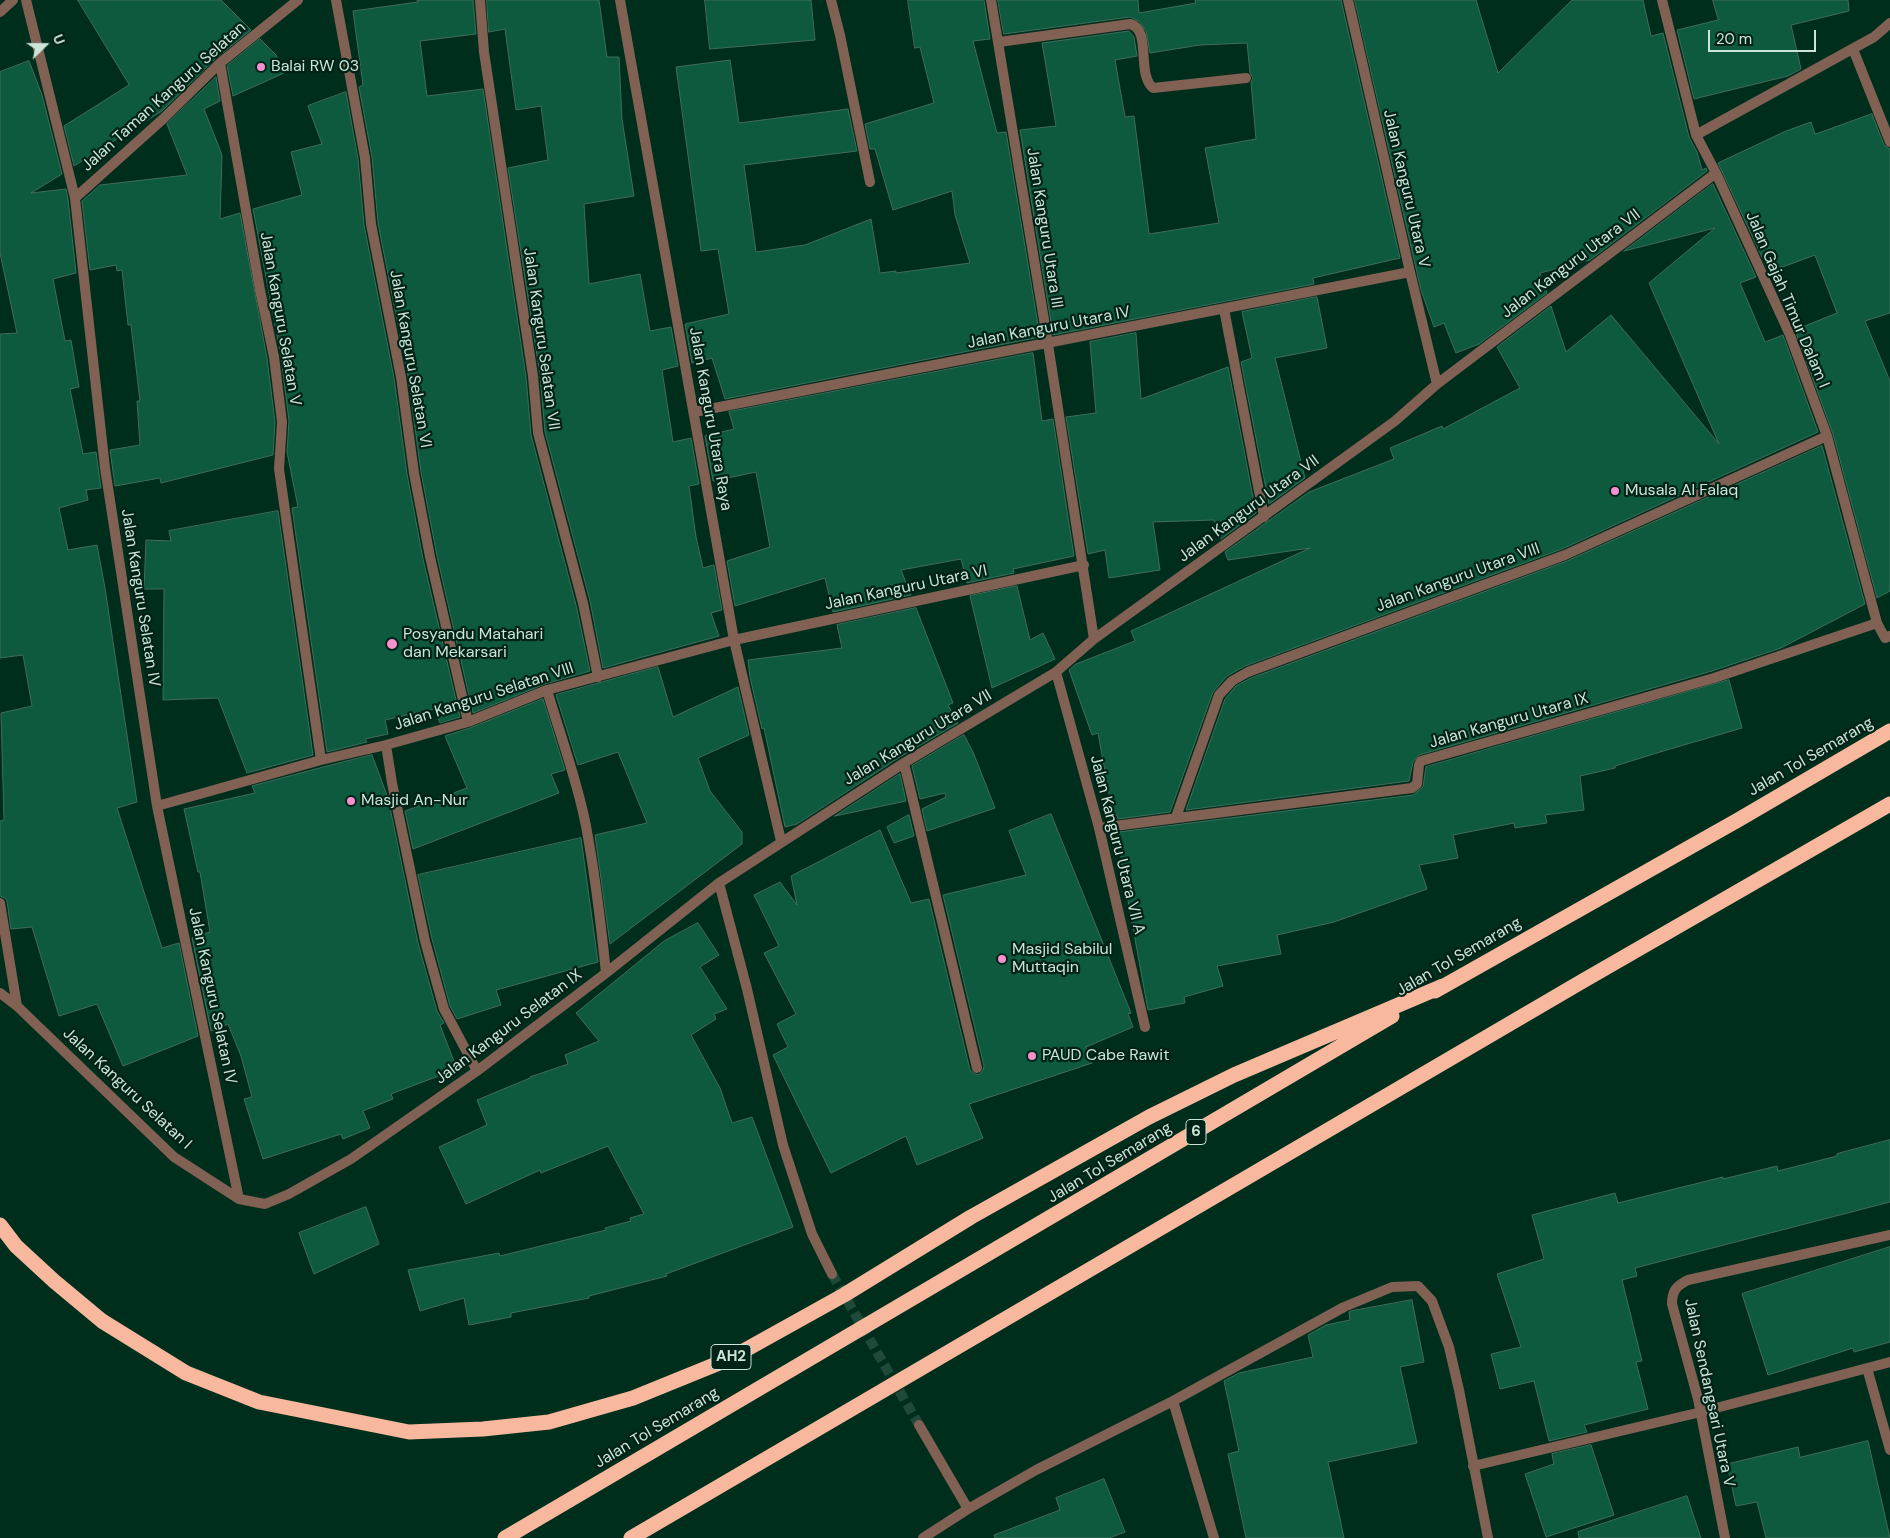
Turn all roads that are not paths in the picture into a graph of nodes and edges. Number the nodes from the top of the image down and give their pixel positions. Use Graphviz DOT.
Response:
graph roads {
  1 [pos="13,0"];
  2 [pos="26,0"];
  3 [pos="298,0"];
  4 [pos="336,0"];
  5 [pos="480,0"];
  6 [pos="620,0"];
  7 [pos="831,0"];
  8 [pos="991,0"];
  9 [pos="1348,0"];
  10 [pos="1662,0"];
  11 [pos="0,12"];
  12 [pos="1890,23"];
  13 [pos="999,42"];
  14 [pos="1852,49"];
  15 [pos="220,62"];
  16 [pos="1246,78"];
  17 [pos="1696,134"];
  18 [pos="1890,142"];
  19 [pos="1716,173"];
  20 [pos="870,182"];
  21 [pos="75,198"];
  22 [pos="1410,272"];
  23 [pos="1224,309"];
  24 [pos="1048,344"];
  25 [pos="1438,384"];
  26 [pos="694,412"];
  27 [pos="1827,436"];
  28 [pos="1264,517"];
  29 [pos="1084,565"];
  30 [pos="1877,623"];
  31 [pos="1890,636"];
  32 [pos="1094,639"];
  33 [pos="734,640"];
  34 [pos="1056,672"];
  35 [pos="598,677"];
  36 [pos="547,690"];
  37 [pos="468,722"];
  38 [pos="1890,731"];
  39 [pos="386,745"];
  40 [pos="321,760"];
  41 [pos="904,763"];
  42 [pos="1890,804"];
  43 [pos="157,806"];
  44 [pos="1176,817"];
  45 [pos="1099,828"];
  46 [pos="781,841"];
  47 [pos="718,883"];
  48 [pos="0,903"];
  49 [pos="606,973"];
  50 [pos="1443,986"];
  51 [pos="0,993"];
  52 [pos="17,1006"];
  53 [pos="1145,1027"];
  54 [pos="977,1068"];
  55 [pos="477,1071"];
  56 [pos="239,1199"];
  57 [pos="0,1225"];
  58 [pos="1890,1235"];
  59 [pos="832,1274"];
  60 [pos="1890,1362"];
  61 [pos="1867,1368"];
  62 [pos="1173,1401"];
  63 [pos="1701,1412"];
  64 [pos="919,1425"];
  65 [pos="1890,1450"];
  66 [pos="1473,1466"];
  67 [pos="968,1509"];
  68 [pos="505,1538"];
  69 [pos="631,1538"];
  70 [pos="923,1538"];
  71 [pos="1214,1538"];
  72 [pos="1488,1538"];
  73 [pos="1725,1538"];
  1 -- 11 [label="street"];
  2 -- 21 [label="street, Jalan Kanguru Selatan IV"];
  3 -- 15 [label="street, Jalan Taman Kanguru Selatan"];
  4 -- 37 [label="street, Jalan Kanguru Selatan VI"];
  5 -- 35 [label="street, Jalan Kanguru Selatan VII"];
  6 -- 26 [label="street, Jalan Kanguru Utara Raya"];
  7 -- 20 [label="street"];
  8 -- 13 [label="street, Jalan Kanguru Utara III"];
  9 -- 22 [label="street, Jalan Kanguru Utara V"];
  10 -- 17 [label="street, Jalan Gajah Timur Dalam I"];
  12 -- 14 [label="street"];
  13 -- 16 [label="street"];
  13 -- 24 [label="street, Jalan Kanguru Utara III"];
  14 -- 17 [label="street"];
  14 -- 18 [label="street"];
  15 -- 21 [label="street, Jalan Taman Kanguru Selatan"];
  15 -- 40 [label="street, Jalan Kanguru Selatan V"];
  17 -- 19 [label="street, Jalan Gajah Timur Dalam I"];
  19 -- 25 [label="street, Jalan Kanguru Utara VII"];
  19 -- 27 [label="street, Jalan Gajah Timur Dalam I"];
  21 -- 43 [label="street, Jalan Kanguru Selatan IV"];
  22 -- 23 [label="street, Jalan Kanguru Utara IV"];
  22 -- 25 [label="street, Jalan Kanguru Utara V"];
  23 -- 24 [label="street, Jalan Kanguru Utara IV"];
  23 -- 28 [label="street"];
  24 -- 26 [label="street, Jalan Kanguru Utara IV"];
  24 -- 29 [label="street, Jalan Kanguru Utara III"];
  25 -- 28 [label="street, Jalan Kanguru Utara VII"];
  26 -- 33 [label="street, Jalan Kanguru Utara Raya"];
  27 -- 30 [label="street, Jalan Gajah Timur Dalam I"];
  27 -- 44 [label="street, Jalan Kanguru Utara VIII"];
  28 -- 32 [label="street, Jalan Kanguru Utara VII"];
  29 -- 32 [label="street, Jalan Kanguru Utara III"];
  29 -- 33 [label="street, Jalan Kanguru Utara VI"];
  30 -- 31 [label="street"];
  30 -- 44 [label="street, Jalan Kanguru Utara IX"];
  32 -- 34 [label="street, Jalan Kanguru Utara VII"];
  33 -- 35 [label="street, Jalan Kanguru Selatan VIII"];
  33 -- 46 [label="street, Jalan Kanguru Utara Raya"];
  34 -- 41 [label="street, Jalan Kanguru Utara VII"];
  34 -- 45 [label="street, Jalan Kanguru Utara VII A"];
  35 -- 36 [label="street, Jalan Kanguru Selatan VIII"];
  36 -- 37 [label="street, Jalan Kanguru Selatan VIII"];
  36 -- 49 [label="street"];
  37 -- 39 [label="street, Jalan Kanguru Selatan VIII"];
  38 -- 50 [label="highway, Jalan Tol Semarang / 6"];
  39 -- 40 [label="street, Jalan Kanguru Selatan VIII"];
  39 -- 55 [label="street"];
  40 -- 43 [label="street, Jalan Kanguru Selatan VIII"];
  41 -- 46 [label="street, Jalan Kanguru Utara VII"];
  41 -- 54 [label="street"];
  42 -- 69 [label="highway"];
  43 -- 56 [label="street, Jalan Kanguru Selatan IV"];
  44 -- 45 [label="street, Jalan Kanguru Utara IX"];
  45 -- 53 [label="street, Jalan Kanguru Utara VII A"];
  46 -- 47 [label="street, Jalan Kanguru Selatan IX"];
  47 -- 49 [label="street, Jalan Kanguru Selatan IX"];
  47 -- 59 [label="street"];
  48 -- 52 [label="street"];
  49 -- 55 [label="street, Jalan Kanguru Selatan IX"];
  50 -- 57 [label="highway, AH2"];
  50 -- 68 [label="highway, Jalan Tol Semarang / 6"];
  51 -- 52 [label="street, Jalan Kanguru Selatan I"];
  52 -- 56 [label="street, Jalan Kanguru Selatan I"];
  55 -- 56 [label="street, Jalan Kanguru Selatan IX"];
  58 -- 63 [label="street, Jalan Sendangsari Utara V"];
  60 -- 61 [label="street"];
  61 -- 63 [label="street"];
  61 -- 65 [label="street"];
  62 -- 66 [label="street"];
  62 -- 67 [label="street"];
  62 -- 71 [label="street"];
  63 -- 66 [label="street"];
  63 -- 73 [label="street, Jalan Sendangsari Utara V"];
  64 -- 67 [label="street"];
  66 -- 72 [label="street"];
  67 -- 70 [label="street"];
}
